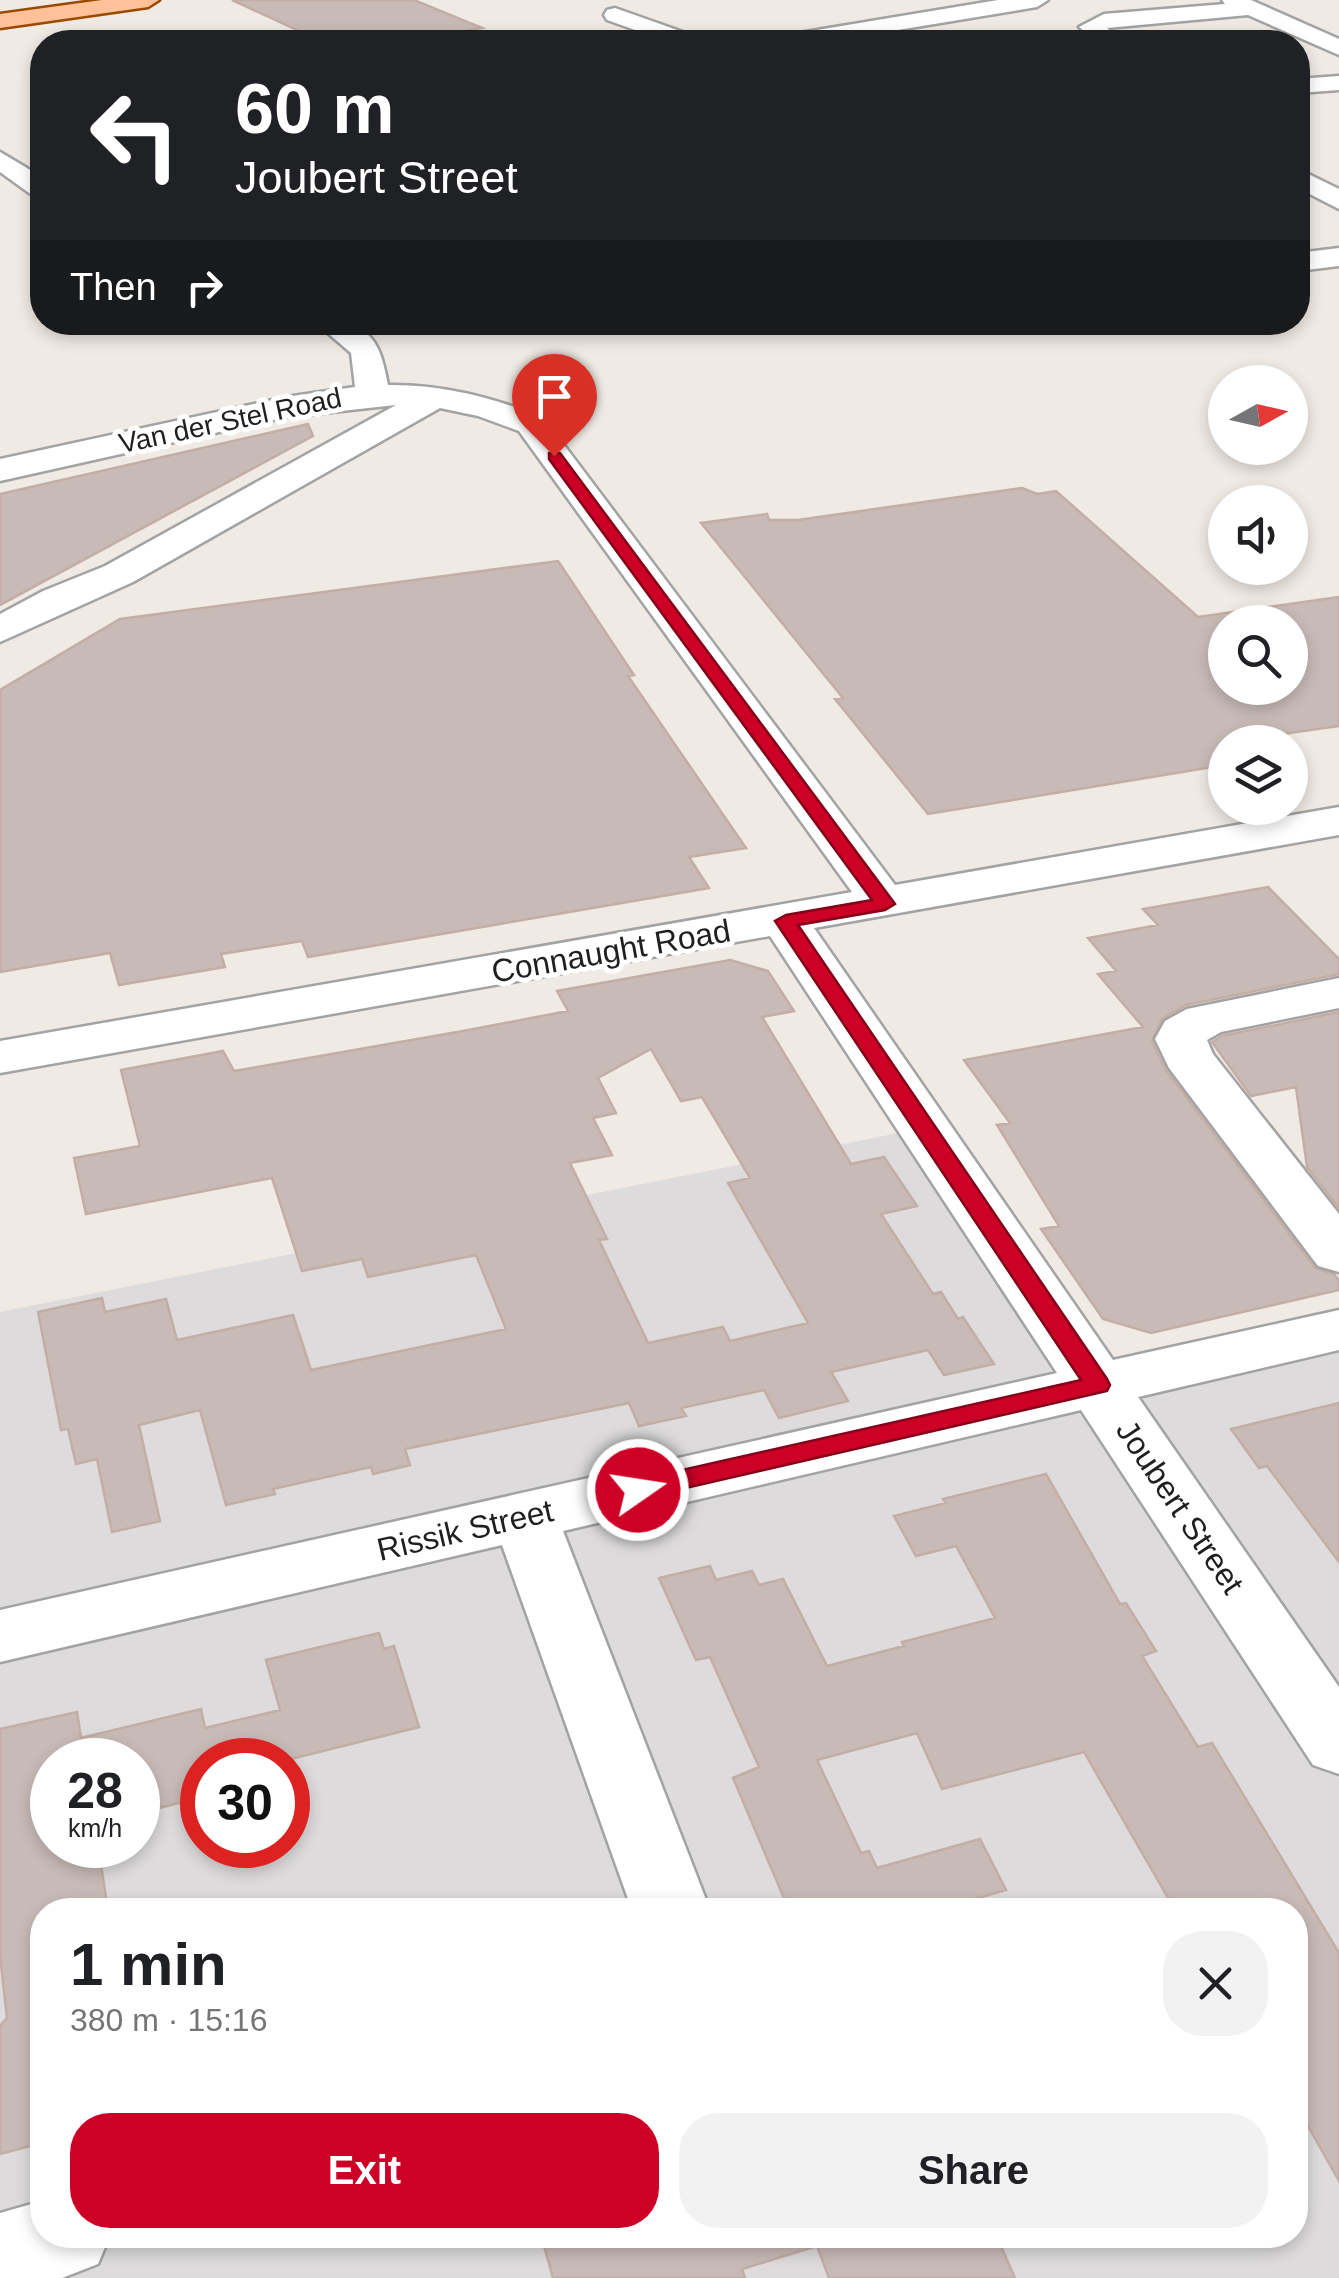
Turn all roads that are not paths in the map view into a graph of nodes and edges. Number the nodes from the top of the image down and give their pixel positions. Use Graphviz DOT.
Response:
graph roads {
  1 [pos="65,0"];
  2 [pos="148,0"];
  3 [pos="1037,0"];
  4 [pos="1284,0"];
  5 [pos="986,4"];
  6 [pos="1242,4"];
  7 [pos="0,9"];
  8 [pos="1207,12"];
  9 [pos="615,15"];
  10 [pos="0,21"];
  11 [pos="1333,22"];
  12 [pos="1027,26"];
  13 [pos="766,27"];
  14 [pos="656,30"];
  15 [pos="771,30"];
  16 [pos="882,30"];
  17 [pos="1093,30"];
  18 [pos="1245,30"];
  19 [pos="1281,30"];
  20 [pos="1310,49"];
  21 [pos="1310,58"];
  22 [pos="1336,66"];
  23 [pos="1310,69"];
  24 [pos="1310,80"];
  25 [pos="0,160"];
  26 [pos="30,180"];
  27 [pos="1310,188"];
  28 [pos="30,190"];
  29 [pos="0,196"];
  30 [pos="1331,205"];
  31 [pos="1339,257"];
  32 [pos="1310,261"];
  33 [pos="347,335"];
  34 [pos="374,393"];
  35 [pos="438,396"];
  36 [pos="0,470"];
  37 [pos="119,574"];
  38 [pos="0,630"];
  39 [pos="0,656"];
  40 [pos="1339,822"];
  41 [pos="885,904"];
  42 [pos="786,921"];
  43 [pos="1339,993"];
  44 [pos="0,1057"];
  45 [pos="1339,1253"];
  46 [pos="1339,1330"];
  47 [pos="1098,1385"];
  48 [pos="524,1516"];
  49 [pos="0,1636"];
  50 [pos="1339,1745"];
  51 [pos="667,1898"];
  52 [pos="30,2245"];
  53 [pos="0,2254"];
  1 -- 7 [label="main road"];
  2 -- 10 [label="main road"];
  3 -- 5 [label="street"];
  4 -- 11 [label="street"];
  5 -- 12 [label="street"];
  5 -- 16 [label="street"];
  6 -- 8 [label="street"];
  6 -- 19 [label="street"];
  8 -- 17 [label="street"];
  8 -- 18 [label="street"];
  9 -- 14 [label="street"];
  13 -- 15 [label="street"];
  20 -- 22 [label="street"];
  21 -- 22 [label="street"];
  22 -- 23 [label="street"];
  22 -- 24 [label="street"];
  25 -- 26 [label="street"];
  27 -- 30 [label="street"];
  28 -- 29 [label="street"];
  31 -- 32 [label="street"];
  33 -- 34 [label="street, Van der Stel Road"];
  34 -- 35 [label="street"];
  34 -- 36 [label="street, Van der Stel Road"];
  35 -- 37 [label="street"];
  35 -- 41 [label="street"];
  37 -- 38 [label="street"];
  37 -- 39 [label="street"];
  40 -- 41 [label="street, Connaught Road"];
  41 -- 42 [label="street, Connaught Road"];
  42 -- 44 [label="street, Connaught Road"];
  42 -- 47 [label="street, Joubert Street"];
  43 -- 45 [label="street"];
  46 -- 47 [label="street, Rissik Street"];
  47 -- 48 [label="street, Rissik Street"];
  47 -- 50 [label="street, Joubert Street"];
  48 -- 49 [label="street, Rissik Street"];
  48 -- 51 [label="street"];
  52 -- 53 [label="street"];
}
